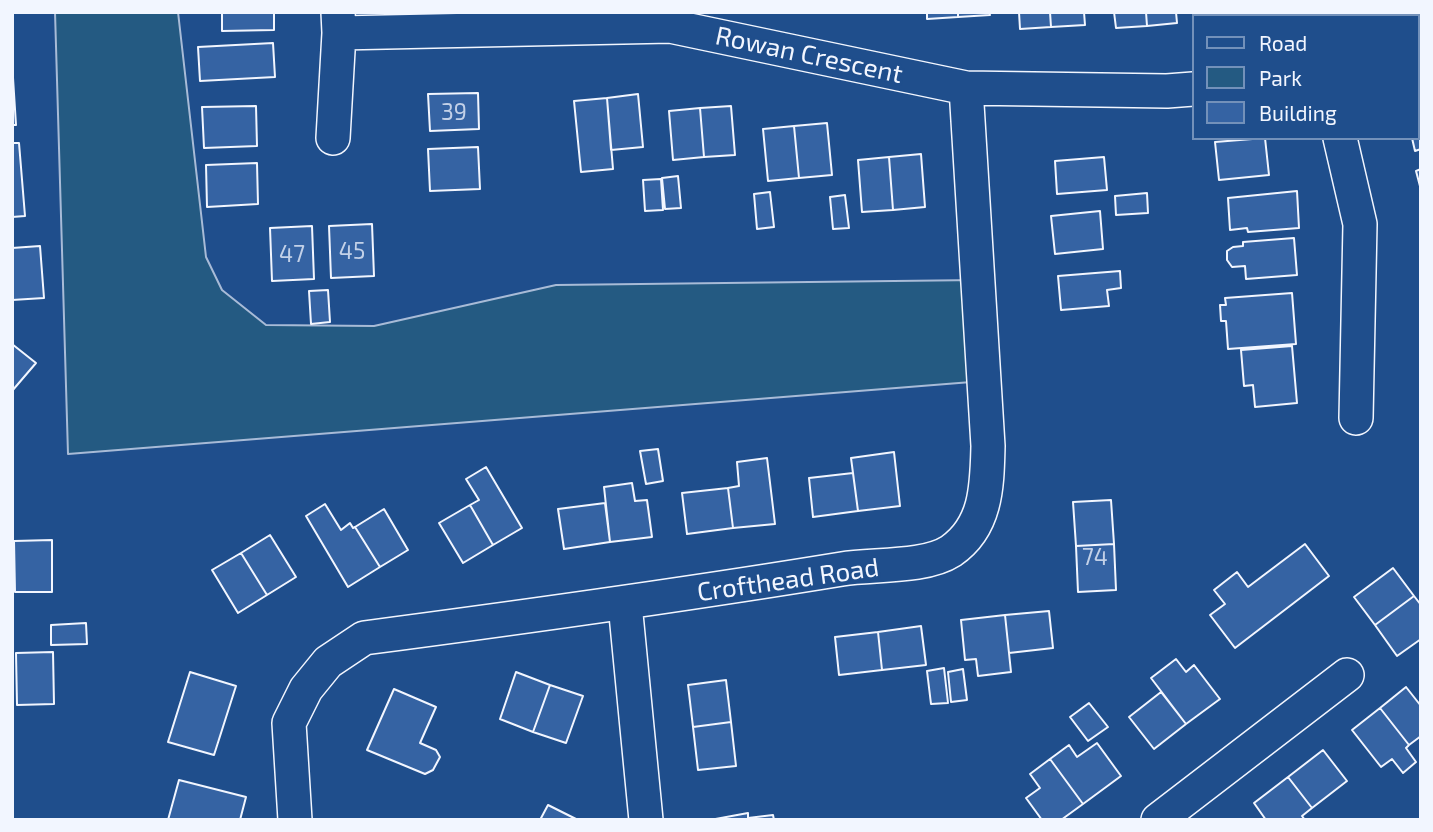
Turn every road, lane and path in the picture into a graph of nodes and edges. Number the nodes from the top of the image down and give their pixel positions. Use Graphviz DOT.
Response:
graph roads {
  1 [pos="339,22"];
  2 [pos="966,88"];
  3 [pos="1192,89"];
  4 [pos="333,138"];
  5 [pos="1340,140"];
  6 [pos="1356,418"];
  7 [pos="625,604"];
  8 [pos="1348,675"];
  9 [pos="295,820"];
  10 [pos="646,820"];
  11 [pos="1158,820"];
  1 -- 2 [label="street, Rowan Crescent"];
  1 -- 4 [label="street, Rowan Crescent"];
  2 -- 3 [label="street, Rowan Crescent"];
  2 -- 7 [label="street, Crofthead Road"];
  5 -- 6 [label="street"];
  7 -- 9 [label="street, Crofthead Road"];
  7 -- 10 [label="street"];
  8 -- 11 [label="street"];
}
